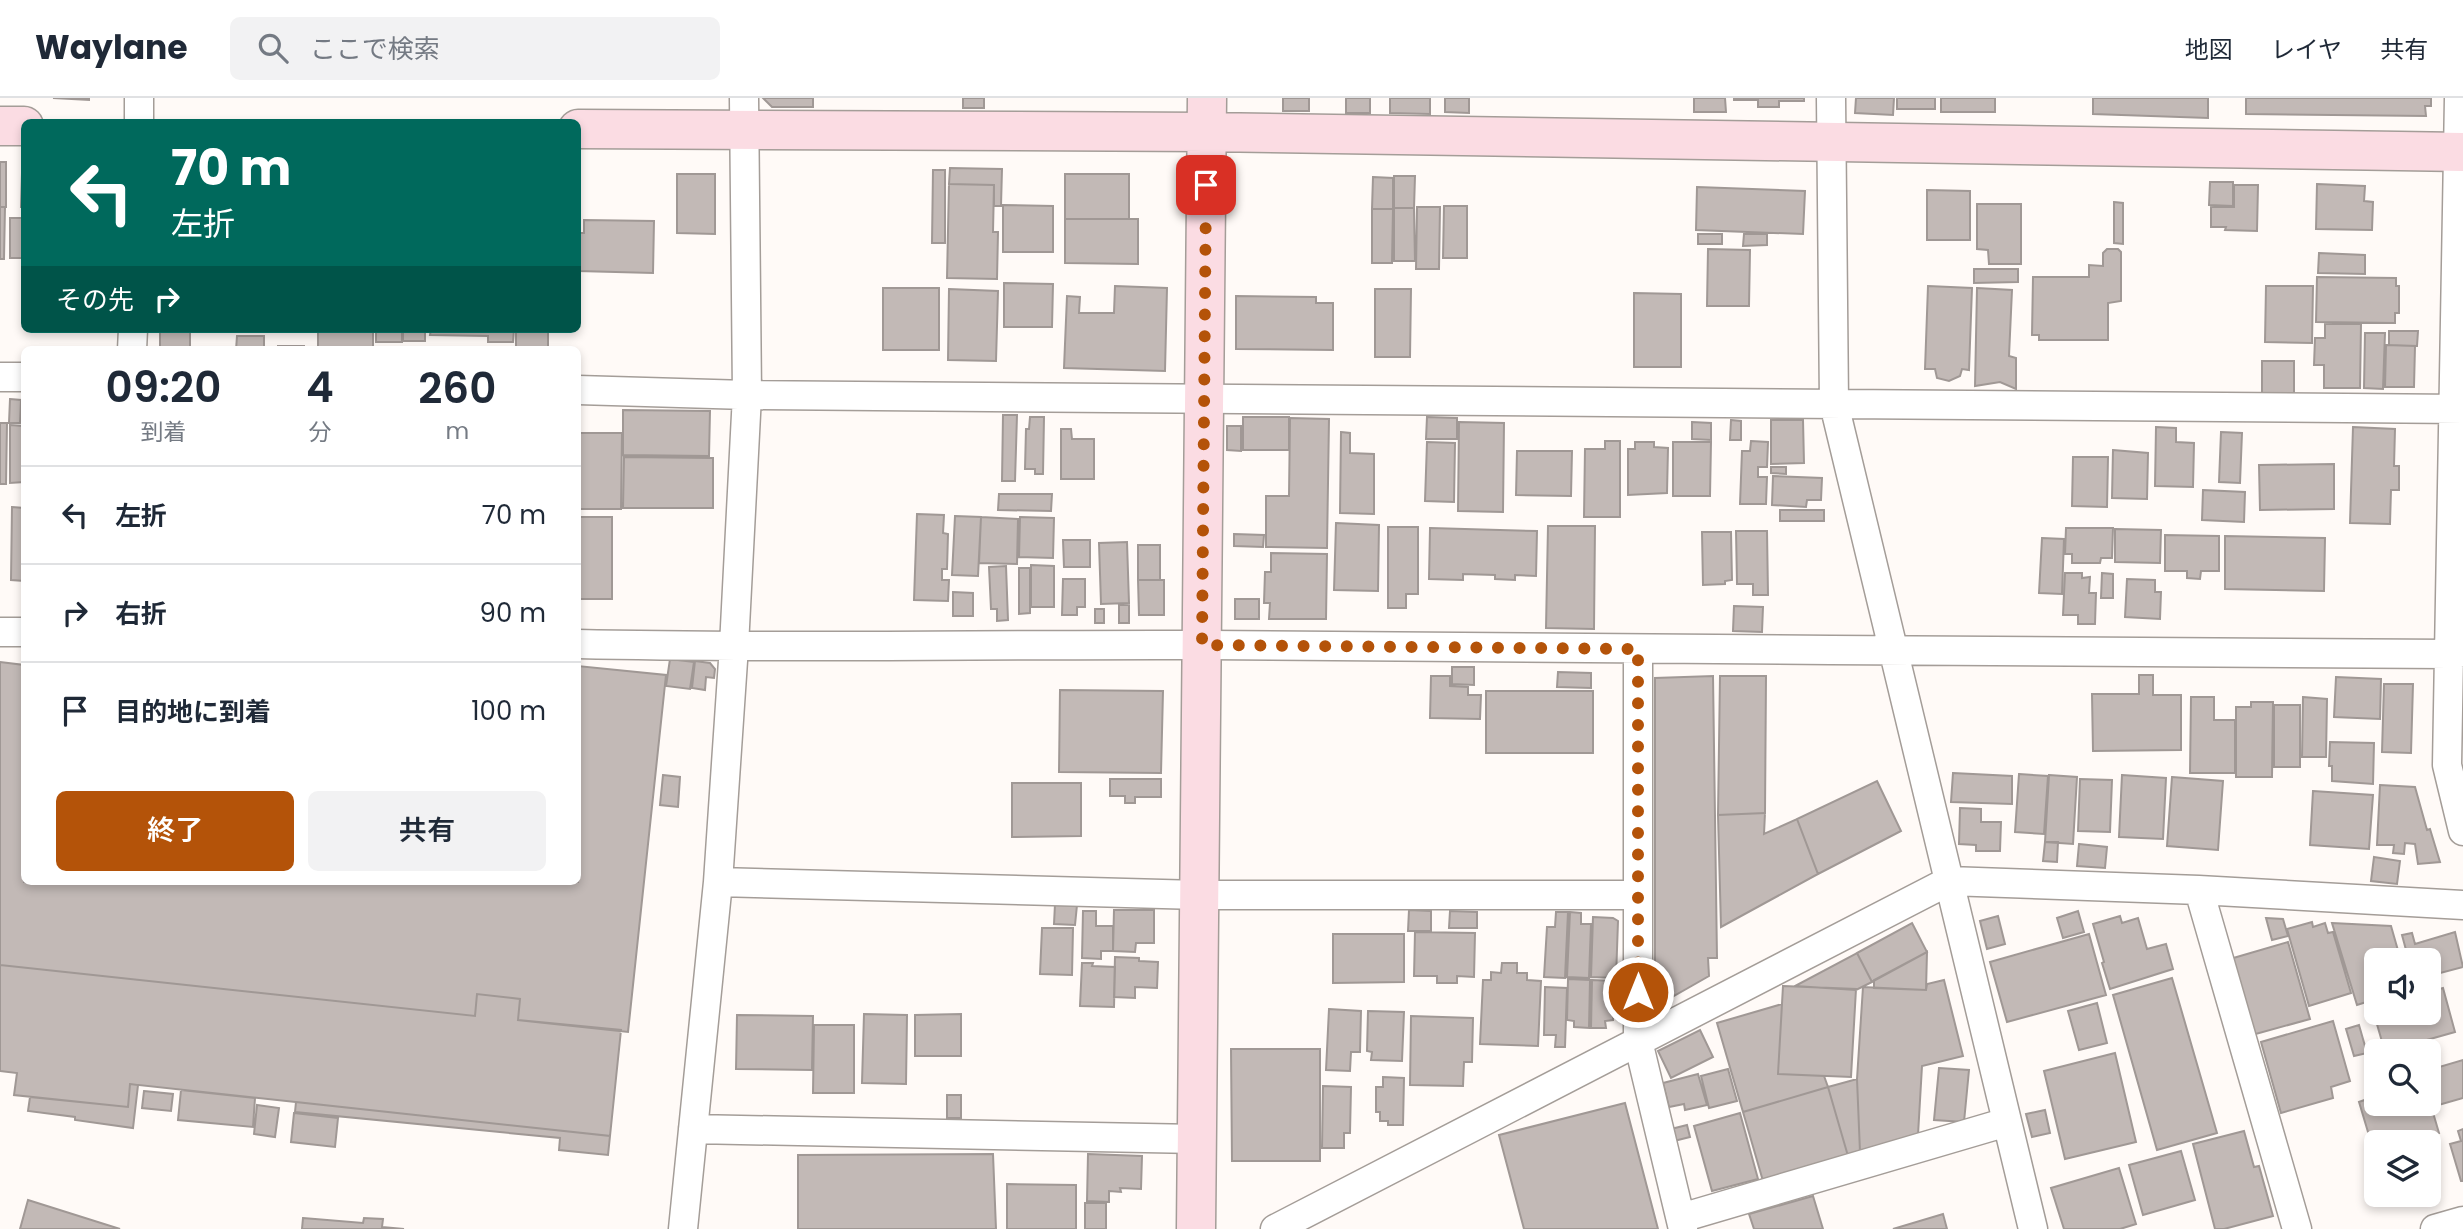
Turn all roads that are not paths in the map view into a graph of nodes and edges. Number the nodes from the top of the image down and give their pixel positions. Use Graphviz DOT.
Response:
graph roads {
  1 [pos="139,98"];
  2 [pos="1831,98"];
  3 [pos="2459,98"];
  4 [pos="744,114"];
  5 [pos="1207,115"];
  6 [pos="139,119"];
  7 [pos="0,126"];
  8 [pos="21,126"];
  9 [pos="581,129"];
  10 [pos="1830,142"];
  11 [pos="2461,152"];
  12 [pos="0,377"];
  13 [pos="21,377"];
  14 [pos="581,390"];
  15 [pos="747,394"];
  16 [pos="1205,397"];
  17 [pos="1834,404"];
  18 [pos="2458,409"];
  19 [pos="0,632"];
  20 [pos="21,632"];
  21 [pos="581,644"];
  22 [pos="1202,645"];
  23 [pos="734,646"];
  24 [pos="1638,649"];
  25 [pos="1893,652"];
  26 [pos="2456,653"];
  27 [pos="2463,831"];
  28 [pos="718,881"];
  29 [pos="1949,881"];
  30 [pos="2199,890"];
  31 [pos="1199,895"];
  32 [pos="1638,895"];
  33 [pos="2463,905"];
  34 [pos="1638,1041"];
  35 [pos="2007,1122"];
  36 [pos="693,1129"];
  37 [pos="1197,1139"];
  38 [pos="2463,1221"];
  39 [pos="1682,1224"];
  40 [pos="683,1229"];
  41 [pos="1196,1229"];
  42 [pos="1275,1229"];
  43 [pos="2033,1229"];
  44 [pos="2297,1229"];
  45 [pos="2435,1229"];
  1 -- 6 [label="street"];
  2 -- 10 [label="street"];
  3 -- 11 [label="street"];
  4 -- 5 [label="street"];
  4 -- 9 [label="street"];
  4 -- 15 [label="street"];
  5 -- 10 [label="street"];
  5 -- 16 [label="street"];
  7 -- 8 [label="street"];
  10 -- 11 [label="street"];
  10 -- 17 [label="street"];
  11 -- 18 [label="street"];
  12 -- 13 [label="street"];
  14 -- 15 [label="street"];
  15 -- 16 [label="street"];
  15 -- 23 [label="street"];
  16 -- 17 [label="street"];
  16 -- 22 [label="street"];
  17 -- 18 [label="street"];
  17 -- 25 [label="street"];
  18 -- 26 [label="street"];
  19 -- 20 [label="street"];
  21 -- 23 [label="street"];
  22 -- 23 [label="street"];
  22 -- 24 [label="street"];
  22 -- 31 [label="street"];
  23 -- 28 [label="street"];
  24 -- 25 [label="street"];
  24 -- 32 [label="street"];
  25 -- 26 [label="street"];
  25 -- 29 [label="street"];
  26 -- 27 [label="street"];
  28 -- 31 [label="street"];
  28 -- 36 [label="street"];
  29 -- 30 [label="street"];
  29 -- 34 [label="street"];
  29 -- 35 [label="street"];
  30 -- 33 [label="street"];
  30 -- 44 [label="street"];
  31 -- 32 [label="street"];
  31 -- 37 [label="street"];
  32 -- 34 [label="street"];
  34 -- 39 [label="street"];
  34 -- 42 [label="street"];
  35 -- 39 [label="street"];
  35 -- 43 [label="street"];
  36 -- 37 [label="street"];
  36 -- 40 [label="street"];
  37 -- 41 [label="street"];
  38 -- 45 [label="street"];
}
